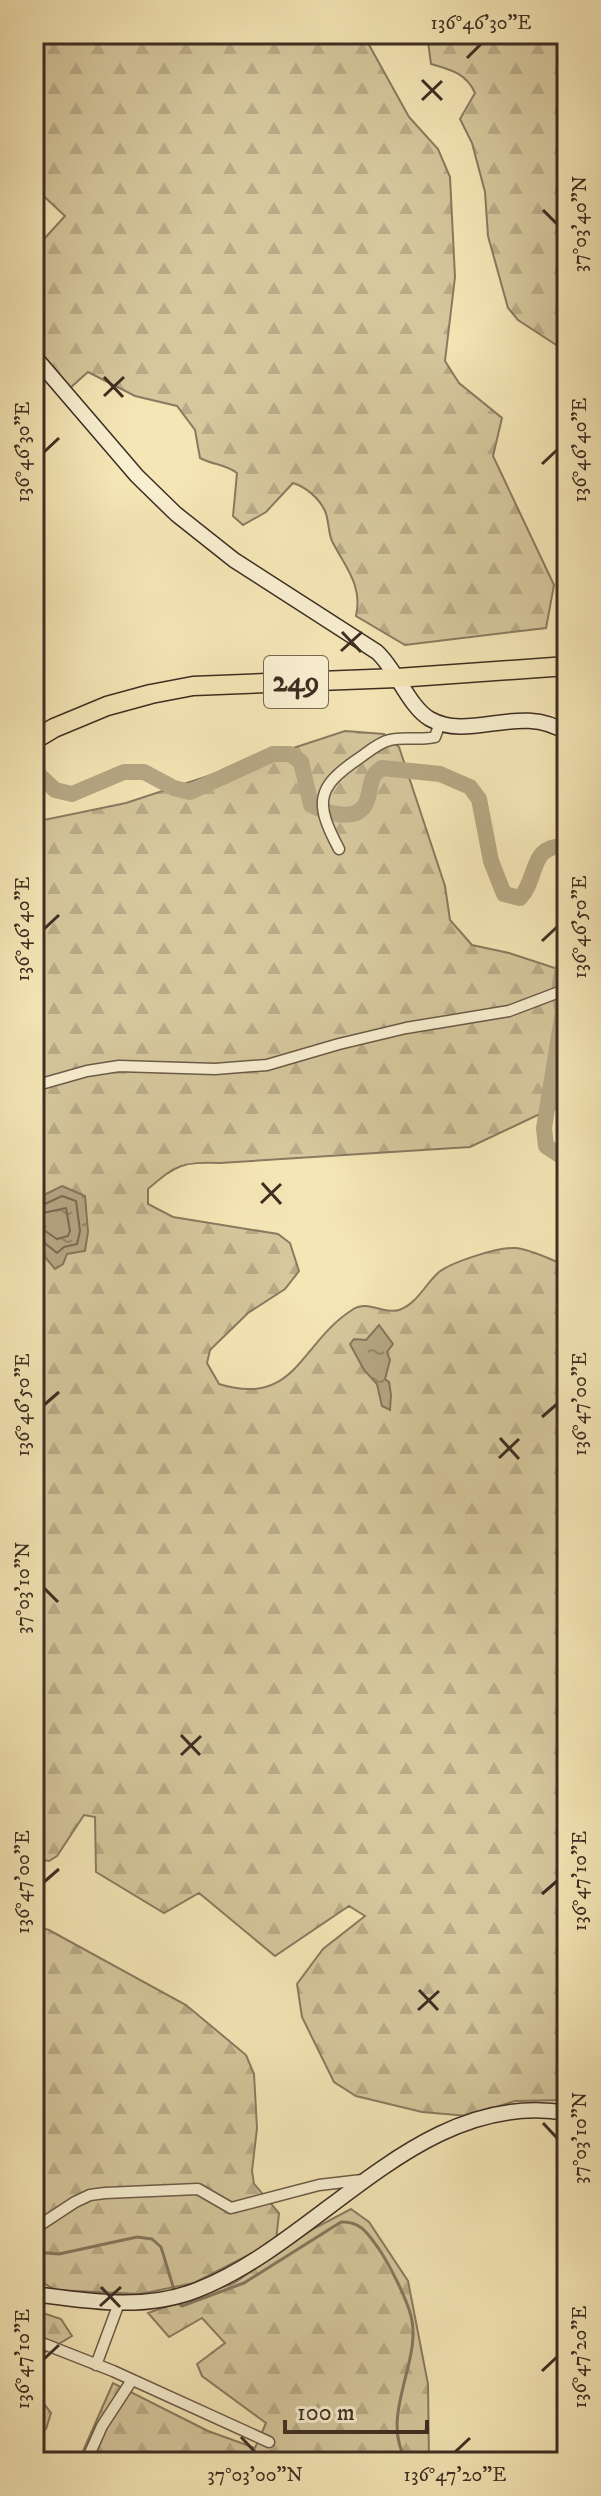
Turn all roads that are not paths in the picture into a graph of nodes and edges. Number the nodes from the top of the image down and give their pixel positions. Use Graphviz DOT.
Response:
graph roads {
  1 [pos="34,356"];
  2 [pos="567,666"];
  3 [pos="397,678"];
  4 [pos="440,723"];
  5 [pos="567,733"];
  6 [pos="34,740"];
  7 [pos="339,849"];
  8 [pos="567,989"];
  9 [pos="34,1086"];
  10 [pos="567,2113"];
  11 [pos="364,2180"];
  12 [pos="34,2229"];
  13 [pos="34,2294"];
  14 [pos="119,2303"];
  15 [pos="34,2340"];
  16 [pos="96,2365"];
  17 [pos="132,2380"];
  18 [pos="269,2442"];
  19 [pos="86,2462"];
  1 -- 3 [label="street"];
  2 -- 3 [label="highway, 249"];
  3 -- 4 [label="street"];
  3 -- 6 [label="highway, 249"];
  4 -- 5 [label="street"];
  4 -- 7 [label="street"];
  8 -- 9 [label="street"];
  10 -- 11 [label="street"];
  11 -- 12 [label="street"];
  11 -- 14 [label="street"];
  13 -- 14 [label="street"];
  14 -- 16 [label="street"];
  15 -- 16 [label="street"];
  16 -- 17 [label="street"];
  17 -- 18 [label="street"];
  17 -- 19 [label="street"];
}
